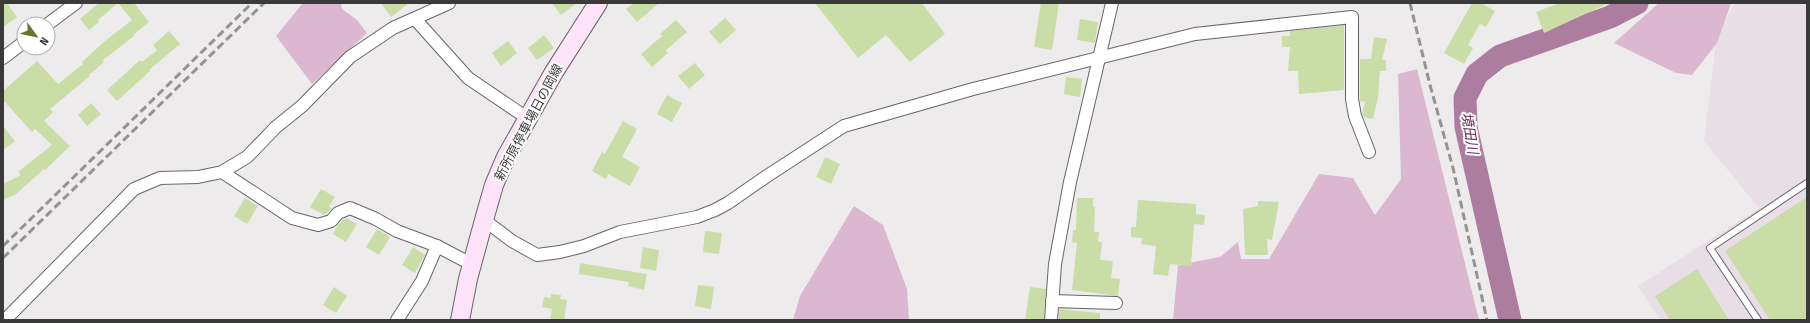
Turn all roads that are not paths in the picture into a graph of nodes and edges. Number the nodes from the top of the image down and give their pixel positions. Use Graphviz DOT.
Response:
graph roads {
  1 [pos="76,3"];
  2 [pos="449,3"];
  3 [pos="598,3"];
  4 [pos="1112,3"];
  5 [pos="56,18"];
  6 [pos="415,19"];
  7 [pos="16,48"];
  8 [pos="3,58"];
  9 [pos="1098,58"];
  10 [pos="527,118"];
  11 [pos="1369,152"];
  12 [pos="222,172"];
  13 [pos="1807,183"];
  14 [pos="484,220"];
  15 [pos="437,246"];
  16 [pos="473,265"];
  17 [pos="1052,301"];
  18 [pos="1116,303"];
  19 [pos="5,320"];
  20 [pos="397,320"];
  21 [pos="460,320"];
  22 [pos="1051,320"];
  23 [pos="1758,320"];
  1 -- 5 [label="street"];
  2 -- 6 [label="street"];
  3 -- 10 [label="main road, 新所原停車場日の岡線"];
  4 -- 9 [label="street"];
  6 -- 10 [label="street"];
  6 -- 12 [label="street"];
  7 -- 8 [label="street"];
  9 -- 11 [label="street"];
  9 -- 14 [label="street"];
  9 -- 17 [label="street"];
  10 -- 14 [label="main road, 新所原停車場日の岡線"];
  12 -- 15 [label="street"];
  12 -- 19 [label="street"];
  13 -- 23 [label="lane"];
  14 -- 16 [label="main road, 新所原停車場日の岡線"];
  15 -- 16 [label="street"];
  15 -- 20 [label="street"];
  16 -- 21 [label="main road, 新所原停車場日の岡線"];
  17 -- 18 [label="street"];
  17 -- 22 [label="street"];
}
